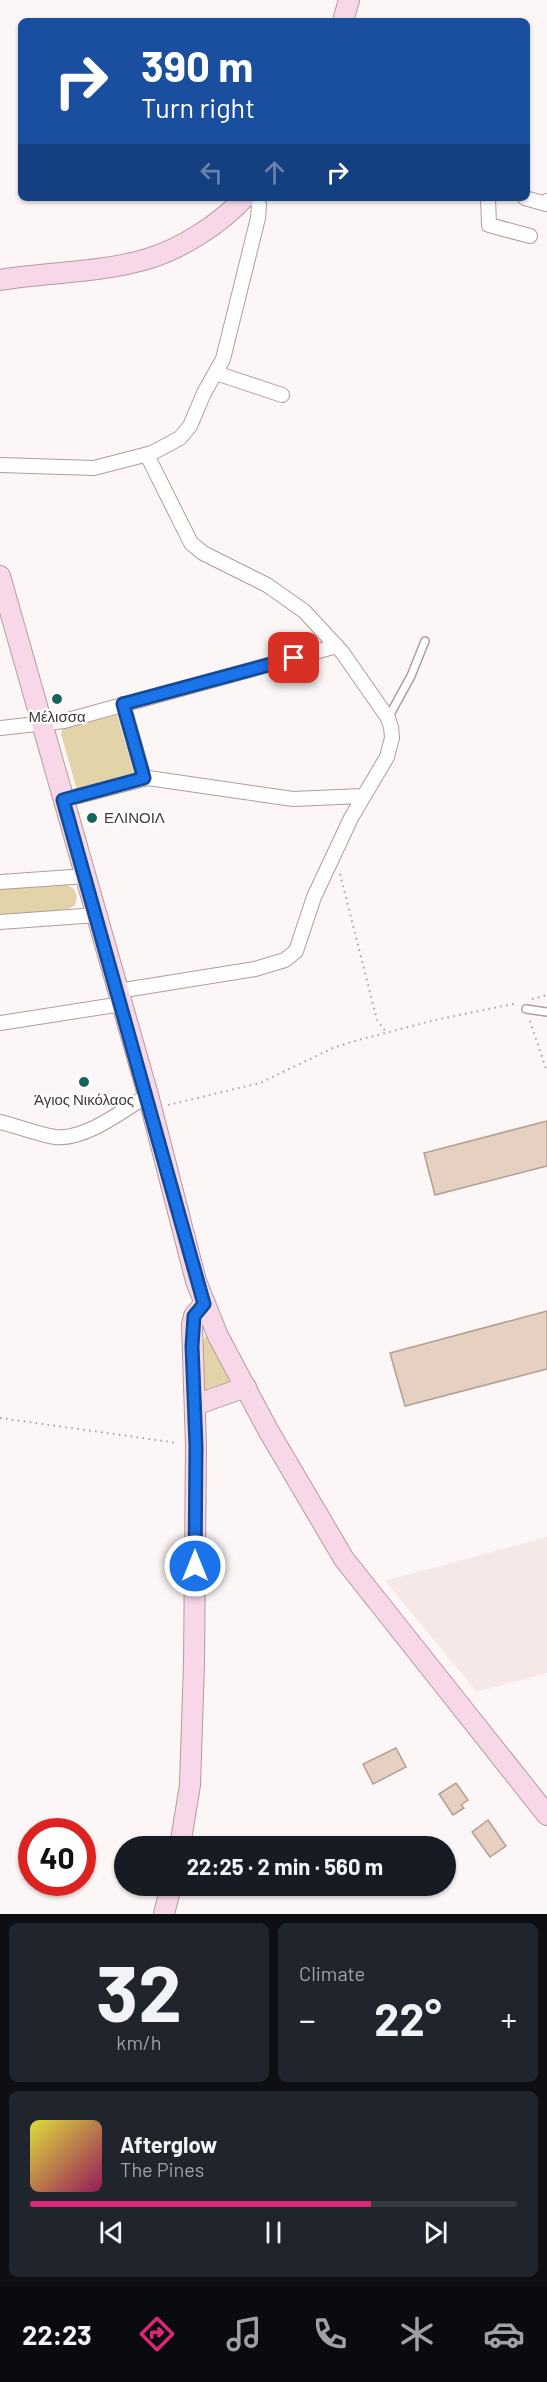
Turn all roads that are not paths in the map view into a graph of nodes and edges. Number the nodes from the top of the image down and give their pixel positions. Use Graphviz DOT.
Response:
graph roads {
  1 [pos="349,0"];
  2 [pos="345,18"];
  3 [pos="530,199"];
  4 [pos="240,201"];
  5 [pos="257,201"];
  6 [pos="488,201"];
  7 [pos="547,201"];
  8 [pos="530,236"];
  9 [pos="65,271"];
  10 [pos="0,272"];
  11 [pos="0,280"];
  12 [pos="216,372"];
  13 [pos="282,395"];
  14 [pos="147,455"];
  15 [pos="0,465"];
  16 [pos="0,576"];
  17 [pos="425,641"];
  18 [pos="337,646"];
  19 [pos="123,704"];
  20 [pos="388,718"];
  21 [pos="41,726"];
  22 [pos="0,728"];
  23 [pos="144,778"];
  24 [pos="362,796"];
  25 [pos="63,800"];
  26 [pos="86,876"];
  27 [pos="0,882"];
  28 [pos="97,915"];
  29 [pos="0,922"];
  30 [pos="120,998"];
  31 [pos="526,1009"];
  32 [pos="547,1012"];
  33 [pos="0,1023"];
  34 [pos="149,1102"];
  35 [pos="0,1122"];
  36 [pos="204,1304"];
  37 [pos="246,1387"];
  38 [pos="195,1405"];
  39 [pos="547,1815"];
  40 [pos="182,1836"];
  41 [pos="168,1896"];
  42 [pos="164,1914"];
  1 -- 2 [label="street"];
  3 -- 7 [label="street"];
  4 -- 9 [label="street"];
  5 -- 12 [label="street"];
  6 -- 8 [label="street"];
  9 -- 10 [label="street"];
  9 -- 11 [label="street"];
  12 -- 13 [label="street"];
  12 -- 14 [label="street"];
  14 -- 15 [label="street"];
  14 -- 18 [label="street"];
  16 -- 21 [label="street"];
  17 -- 20 [label="lane"];
  18 -- 19 [label="street"];
  18 -- 20 [label="street"];
  19 -- 21 [label="street"];
  19 -- 23 [label="street"];
  20 -- 24 [label="street"];
  21 -- 22 [label="street"];
  21 -- 25 [label="street"];
  23 -- 24 [label="street"];
  23 -- 25 [label="street"];
  24 -- 30 [label="street"];
  25 -- 26 [label="street"];
  26 -- 27 [label="street"];
  26 -- 28 [label="street"];
  28 -- 29 [label="street"];
  28 -- 30 [label="street"];
  30 -- 33 [label="street"];
  30 -- 34 [label="street"];
  31 -- 32 [label="lane"];
  34 -- 35 [label="street"];
  34 -- 36 [label="street"];
  36 -- 37 [label="street"];
  36 -- 38 [label="street"];
  37 -- 38 [label="street"];
  37 -- 39 [label="street"];
  38 -- 40 [label="street"];
  41 -- 42 [label="street"];
}
